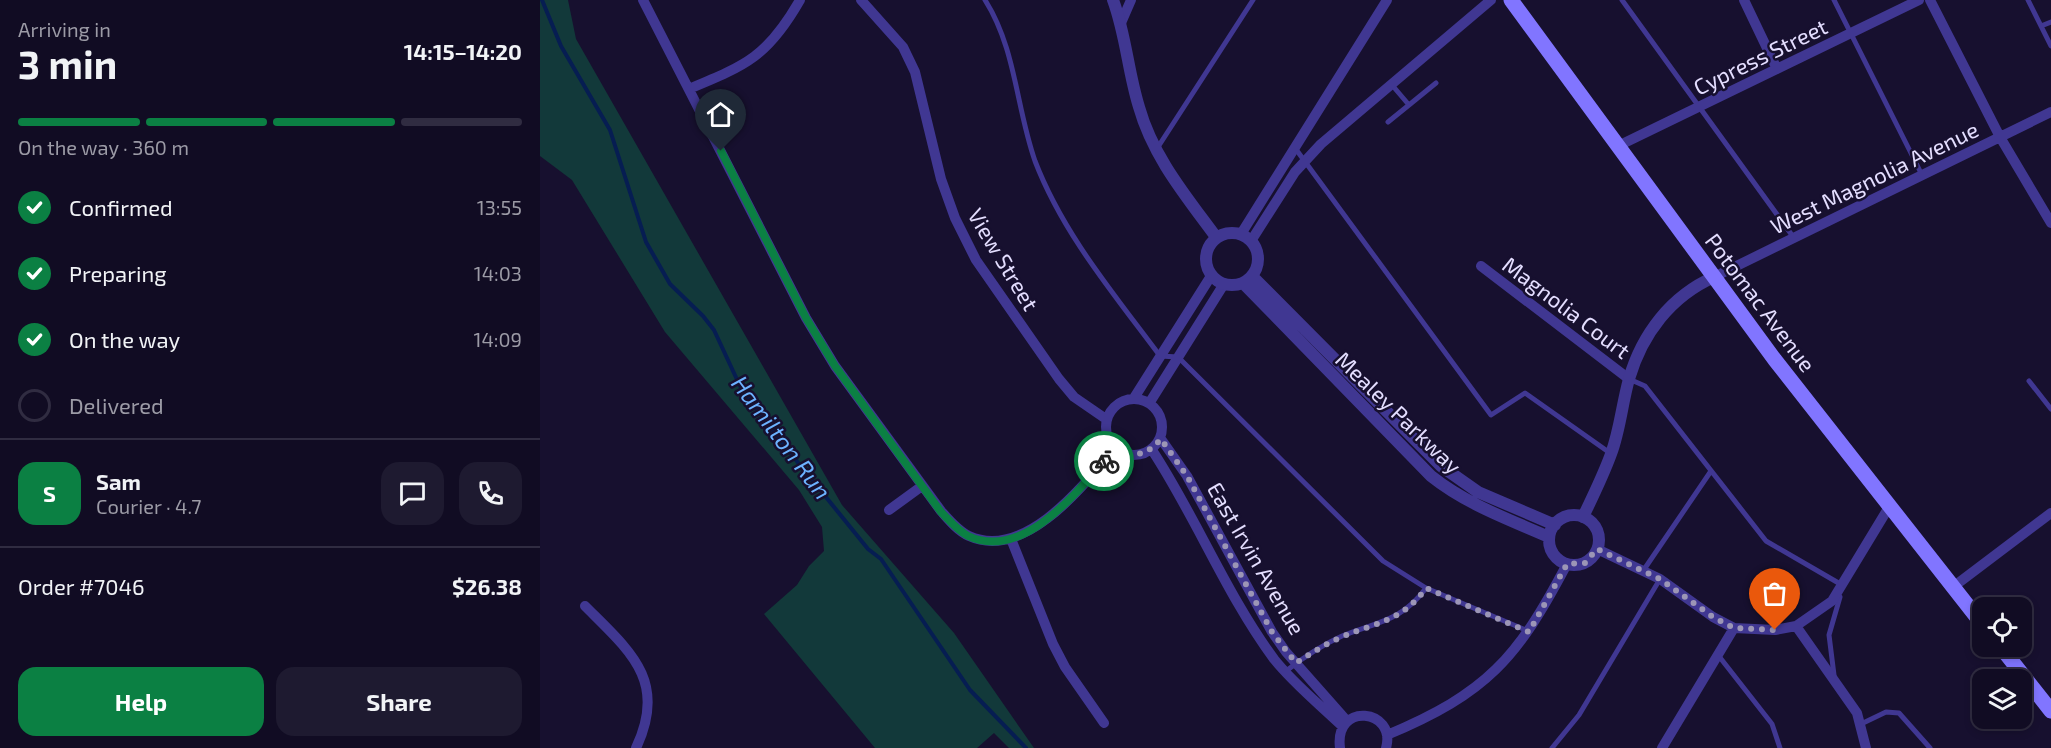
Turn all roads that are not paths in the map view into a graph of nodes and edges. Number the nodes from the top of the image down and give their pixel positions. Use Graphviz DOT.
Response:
graph roads {
  1 [pos="643,0"];
  2 [pos="801,0"];
  3 [pos="861,0"];
  4 [pos="985,0"];
  5 [pos="1113,0"];
  6 [pos="1131,0"];
  7 [pos="1253,0"];
  8 [pos="1387,0"];
  9 [pos="1491,0"];
  10 [pos="1511,0"];
  11 [pos="1622,0"];
  12 [pos="1744,0"];
  13 [pos="1834,0"];
  14 [pos="1919,0"];
  15 [pos="1930,0"];
  16 [pos="2028,0"];
  17 [pos="2051,22"];
  18 [pos="1121,23"];
  19 [pos="2041,27"];
  20 [pos="1851,33"];
  21 [pos="2051,46"];
  22 [pos="1777,69"];
  23 [pos="1436,83"];
  24 [pos="1390,84"];
  25 [pos="689,89"];
  26 [pos="1409,105"];
  27 [pos="1700,108"];
  28 [pos="2051,112"];
  29 [pos="1388,122"];
  30 [pos="2000,137"];
  31 [pos="1618,146"];
  32 [pos="1294,147"];
  33 [pos="1156,151"];
  34 [pos="1304,160"];
  35 [pos="1923,175"];
  36 [pos="2051,223"];
  37 [pos="1216,237"];
  38 [pos="1246,237"];
  39 [pos="1794,238"];
  40 [pos="1481,267"];
  41 [pos="1211,276"];
  42 [pos="1714,277"];
  43 [pos="1247,279"];
  44 [pos="1224,285"];
  45 [pos="1325,348"];
  46 [pos="1160,357"];
  47 [pos="1178,357"];
  48 [pos="1315,359"];
  49 [pos="1629,379"];
  50 [pos="2029,381"];
  51 [pos="1134,398"];
  52 [pos="1150,402"];
  53 [pos="2051,409"];
  54 [pos="1106,419"];
  55 [pos="1161,439"];
  56 [pos="1115,448"];
  57 [pos="1152,450"];
  58 [pos="1611,454"];
  59 [pos="1712,471"];
  60 [pos="1459,480"];
  61 [pos="922,486"];
  62 [pos="1451,492"];
  63 [pos="1889,507"];
  64 [pos="889,510"];
  65 [pos="2051,513"];
  66 [pos="1583,517"];
  67 [pos="1555,525"];
  68 [pos="1549,537"];
  69 [pos="1011,539"];
  70 [pos="1597,549"];
  71 [pos="1567,564"];
  72 [pos="1643,571"];
  73 [pos="1660,579"];
  74 [pos="1843,586"];
  75 [pos="1953,586"];
  76 [pos="1426,588"];
  77 [pos="585,606"];
  78 [pos="1972,611"];
  79 [pos="1796,626"];
  80 [pos="1734,628"];
  81 [pos="1529,632"];
  82 [pos="1718,655"];
  83 [pos="2009,657"];
  84 [pos="1296,663"];
  85 [pos="1286,671"];
  86 [pos="1834,677"];
  87 [pos="2051,711"];
  88 [pos="1104,723"];
  89 [pos="1345,724"];
  90 [pos="1861,724"];
  91 [pos="1387,735"];
  92 [pos="636,748"];
  93 [pos="1340,748"];
  94 [pos="1386,748"];
  95 [pos="1552,748"];
  96 [pos="1662,748"];
  97 [pos="1780,748"];
  98 [pos="1866,748"];
  99 [pos="1930,748"];
  1 -- 25 [label="street"];
  2 -- 25 [label="street"];
  3 -- 54 [label="street, View Street"];
  4 -- 46 [label="lane"];
  5 -- 18 [label="street"];
  6 -- 18 [label="street"];
  7 -- 33 [label="lane"];
  8 -- 32 [label="street"];
  9 -- 24 [label="street"];
  10 -- 31 [label="main road, Potomac Avenue"];
  11 -- 27 [label="lane"];
  12 -- 22 [label="street"];
  13 -- 20 [label="lane"];
  14 -- 20 [label="street, Cypress Street"];
  15 -- 30 [label="street"];
  16 -- 19 [label="lane"];
  17 -- 19 [label="lane"];
  18 -- 33 [label="street"];
  19 -- 21 [label="lane"];
  20 -- 22 [label="street, Cypress Street"];
  20 -- 35 [label="lane"];
  22 -- 27 [label="street, Cypress Street"];
  23 -- 26 [label="lane"];
  24 -- 26 [label="lane"];
  24 -- 34 [label="street"];
  25 -- 61 [label="street"];
  26 -- 29 [label="lane"];
  27 -- 31 [label="street, Cypress Street"];
  27 -- 39 [label="lane"];
  28 -- 30 [label="street, West Magnolia Avenue"];
  30 -- 35 [label="street, West Magnolia Avenue"];
  30 -- 36 [label="street"];
  31 -- 42 [label="main road, Potomac Avenue"];
  32 -- 34 [label="lane"];
  32 -- 38 [label="street"];
  33 -- 37 [label="street"];
  34 -- 38 [label="street"];
  34 -- 58 [label="lane"];
  35 -- 39 [label="street, West Magnolia Avenue"];
  37 -- 38 [label="street"];
  37 -- 41 [label="street"];
  38 -- 43 [label="street"];
  39 -- 42 [label="street, West Magnolia Avenue"];
  40 -- 49 [label="street, Magnolia Court"];
  41 -- 44 [label="street"];
  41 -- 46 [label="street"];
  42 -- 49 [label="street"];
  42 -- 63 [label="main road, Potomac Avenue"];
  43 -- 44 [label="street"];
  43 -- 45 [label="street, Mealey Parkway"];
  43 -- 48 [label="street, Mealey Parkway"];
  44 -- 47 [label="street"];
  45 -- 48 [label="lane"];
  45 -- 60 [label="street, Mealey Parkway"];
  46 -- 47 [label="lane"];
  46 -- 51 [label="street"];
  47 -- 52 [label="street"];
  47 -- 76 [label="lane"];
  48 -- 62 [label="street, Mealey Parkway"];
  49 -- 58 [label="street"];
  49 -- 59 [label="lane"];
  50 -- 53 [label="lane"];
  51 -- 52 [label="street"];
  51 -- 54 [label="street"];
  52 -- 55 [label="street"];
  54 -- 56 [label="street"];
  55 -- 57 [label="street"];
  55 -- 84 [label="street, East Irvin Avenue"];
  56 -- 57 [label="street"];
  56 -- 69 [label="street"];
  57 -- 85 [label="street, East Irvin Avenue"];
  58 -- 66 [label="street"];
  59 -- 72 [label="lane"];
  59 -- 74 [label="lane"];
  60 -- 62 [label="lane"];
  60 -- 67 [label="street, Mealey Parkway"];
  61 -- 64 [label="street"];
  61 -- 69 [label="street"];
  62 -- 68 [label="street, Mealey Parkway"];
  63 -- 74 [label="street"];
  63 -- 75 [label="main road, Potomac Avenue"];
  65 -- 75 [label="street"];
  66 -- 67 [label="street"];
  66 -- 70 [label="street"];
  67 -- 68 [label="street"];
  68 -- 71 [label="street"];
  69 -- 88 [label="street"];
  70 -- 71 [label="street"];
  70 -- 72 [label="street"];
  71 -- 81 [label="street"];
  72 -- 73 [label="street"];
  73 -- 80 [label="street"];
  73 -- 95 [label="lane"];
  74 -- 79 [label="street"];
  74 -- 86 [label="lane"];
  75 -- 78 [label="main road, Potomac Avenue"];
  76 -- 81 [label="lane"];
  76 -- 84 [label="lane"];
  77 -- 92 [label="street"];
  79 -- 80 [label="street"];
  79 -- 86 [label="street"];
  80 -- 82 [label="street"];
  81 -- 91 [label="street"];
  82 -- 96 [label="street"];
  82 -- 97 [label="lane"];
  83 -- 87 [label="main road"];
  84 -- 85 [label="lane"];
  84 -- 89 [label="street, East Irvin Avenue"];
  85 -- 89 [label="street, East Irvin Avenue"];
  86 -- 90 [label="street"];
  89 -- 91 [label="street"];
  89 -- 93 [label="street"];
  90 -- 98 [label="street"];
  90 -- 99 [label="lane"];
  91 -- 94 [label="street"];
}
